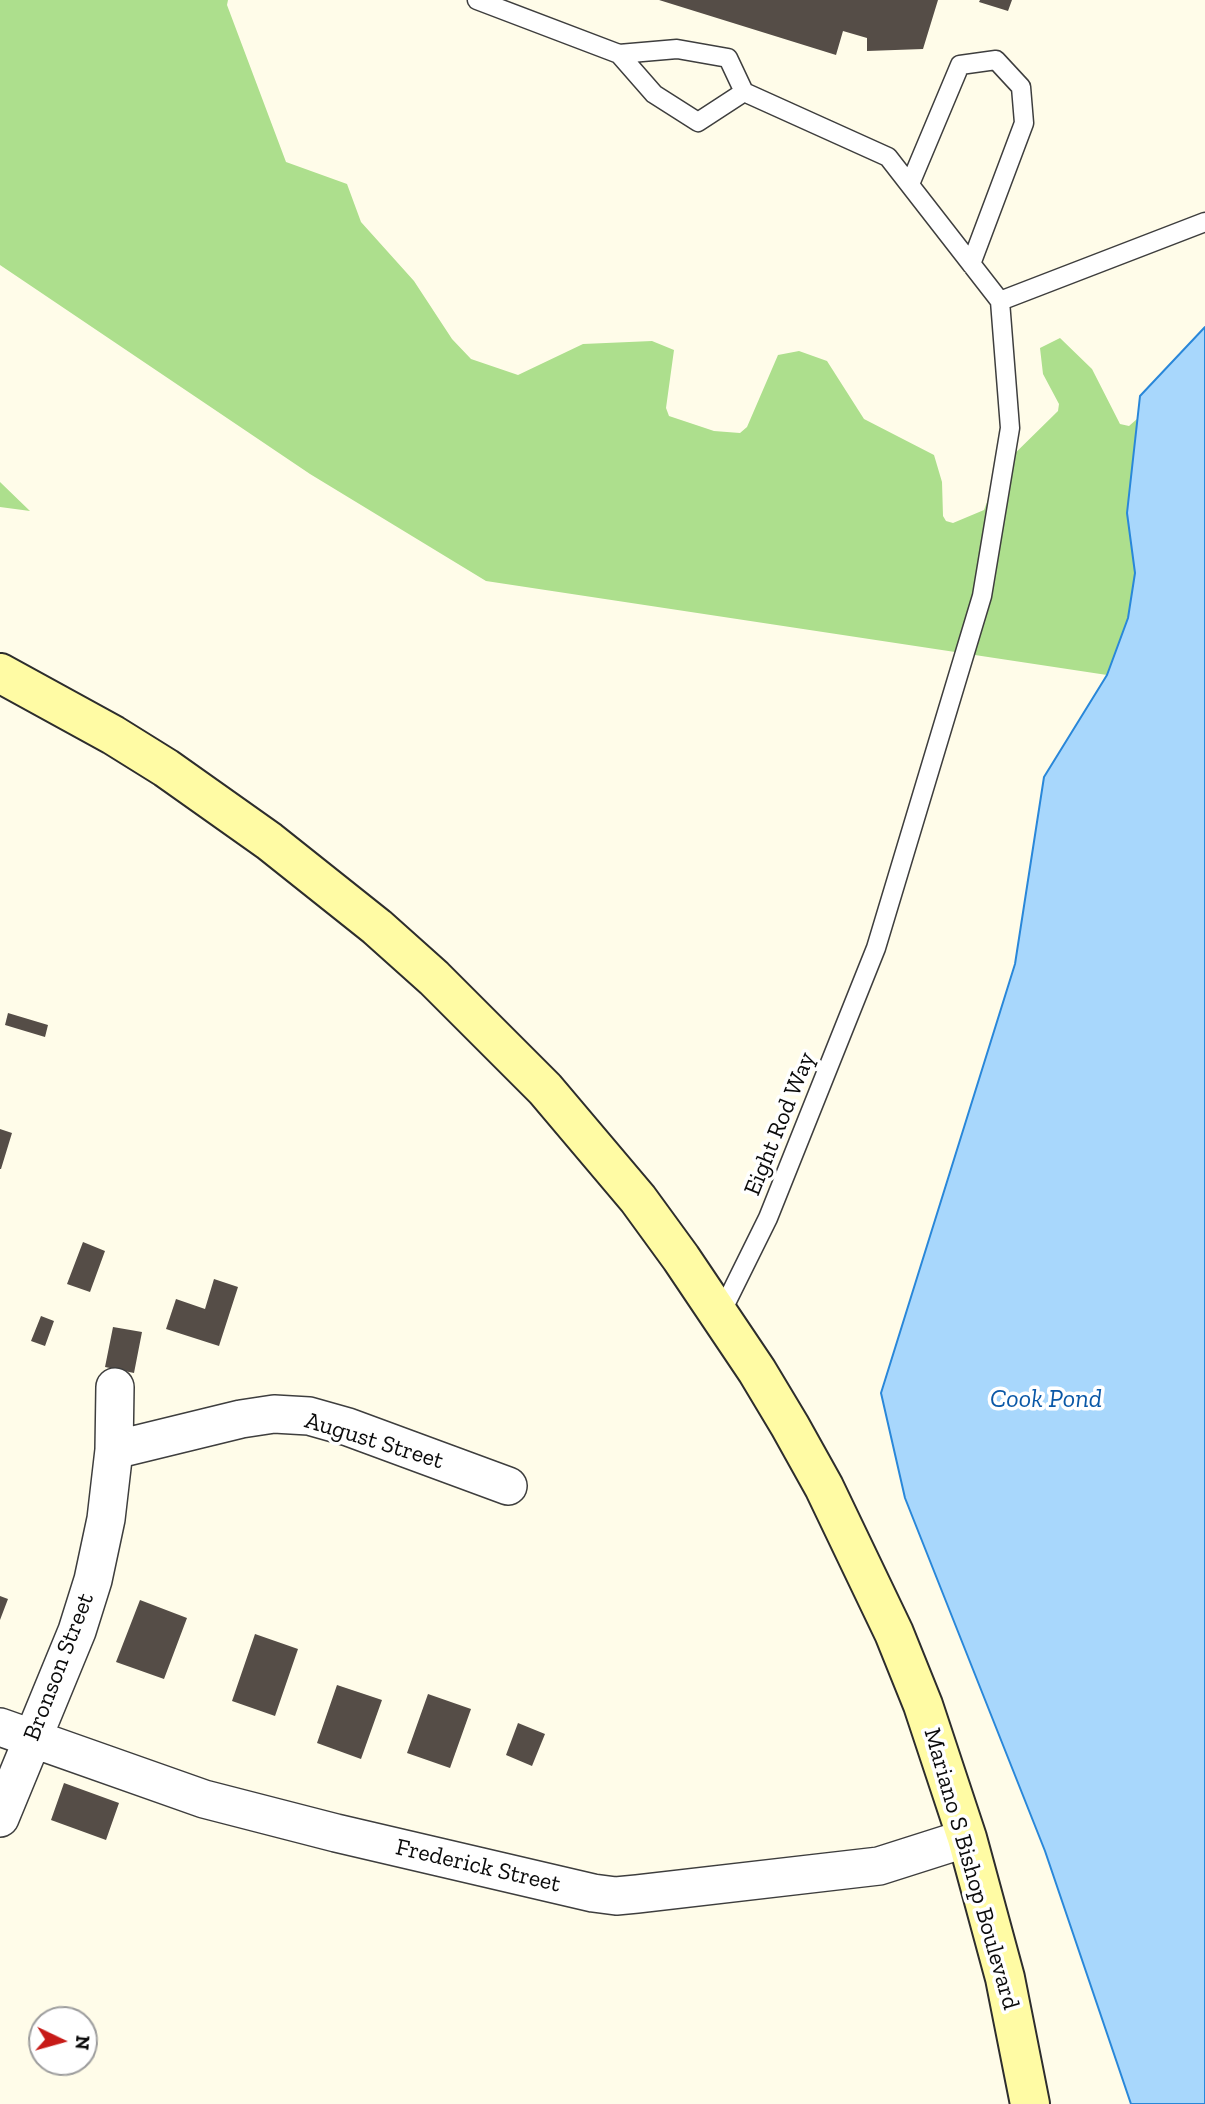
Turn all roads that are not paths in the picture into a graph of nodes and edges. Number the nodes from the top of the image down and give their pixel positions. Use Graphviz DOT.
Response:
graph roads {
  1 [pos="477,0"];
  2 [pos="619,54"];
  3 [pos="744,92"];
  4 [pos="910,184"];
  5 [pos="1205,222"];
  6 [pos="971,264"];
  7 [pos="1000,301"];
  8 [pos="0,673"];
  9 [pos="720,1315"];
  10 [pos="115,1387"];
  11 [pos="114,1450"];
  12 [pos="508,1486"];
  13 [pos="16,1732"];
  14 [pos="0,1818"];
  15 [pos="967,1838"];
  16 [pos="1031,2104"];
  1 -- 2 [label="lane"];
  2 -- 3 [label="lane"];
  2 -- 3 [label="lane"];
  3 -- 4 [label="lane"];
  4 -- 6 [label="lane"];
  4 -- 6 [label="lane"];
  5 -- 7 [label="lane"];
  6 -- 7 [label="lane"];
  7 -- 9 [label="lane, Eight Rod Way"];
  8 -- 9 [label="main road, Mariano S Bishop Boulevard"];
  9 -- 15 [label="main road, Mariano S Bishop Boulevard"];
  10 -- 11 [label="street, Bronson Street"];
  11 -- 12 [label="street, August Street"];
  11 -- 13 [label="street, Bronson Street"];
  13 -- 14 [label="street, Bronson Street"];
  13 -- 15 [label="street, Frederick Street"];
  15 -- 16 [label="main road, Mariano S Bishop Boulevard"];
}
